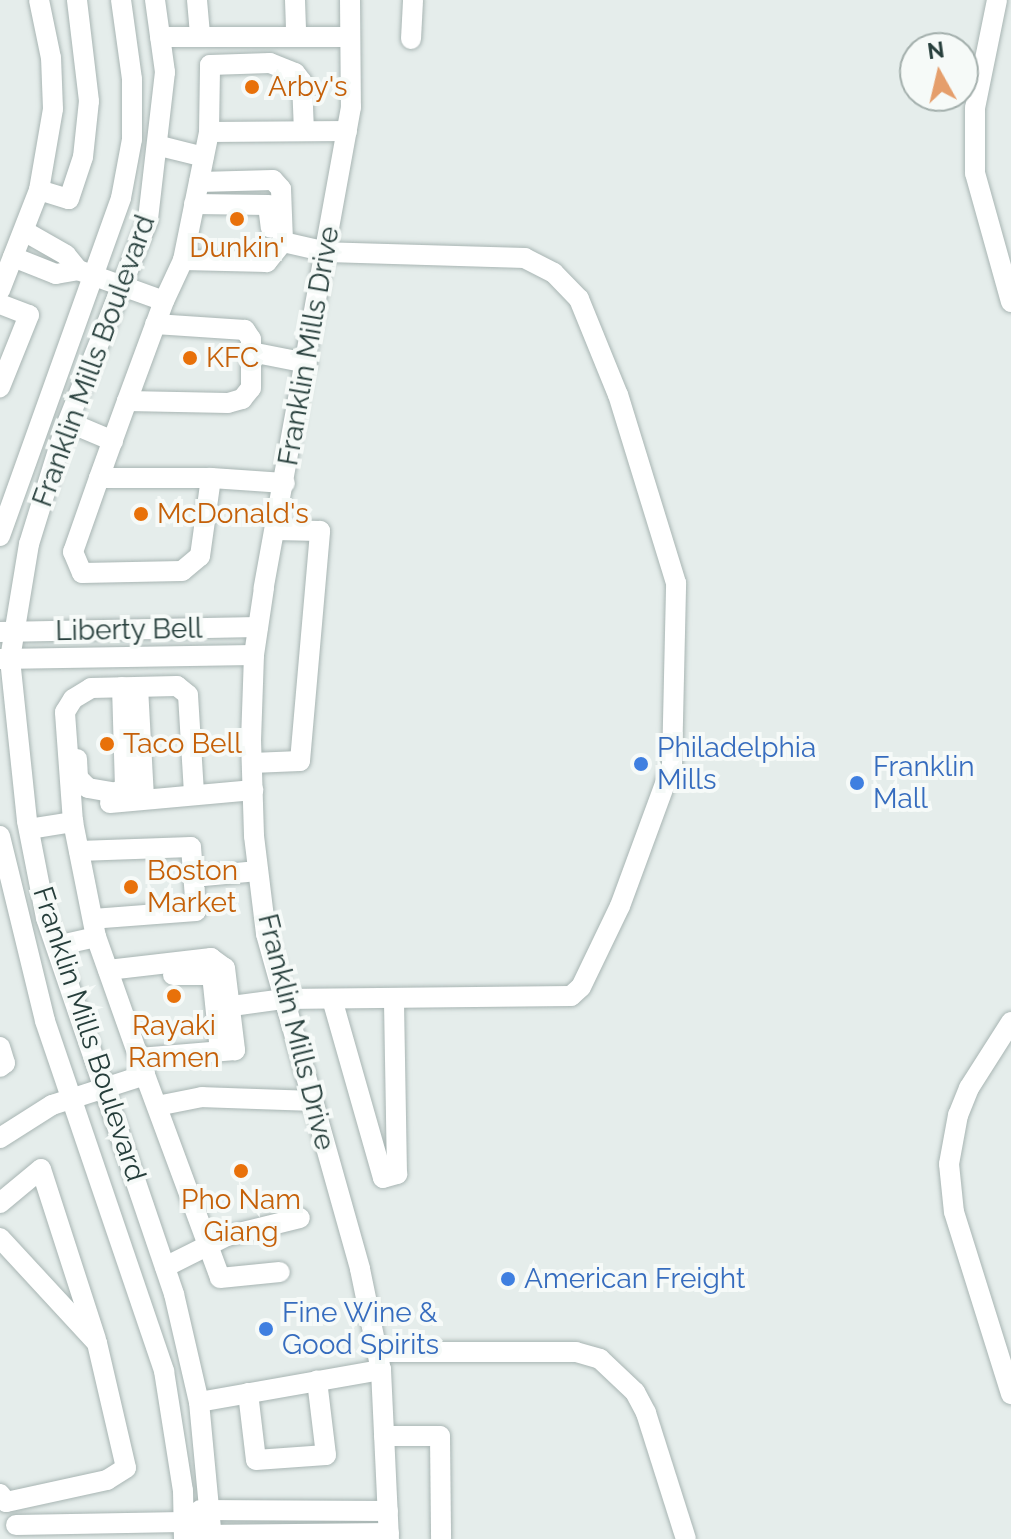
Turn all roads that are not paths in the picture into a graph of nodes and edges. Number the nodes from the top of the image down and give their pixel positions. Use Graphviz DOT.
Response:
graph roads {
  1 [pos="39,0"];
  2 [pos="77,0"];
  3 [pos="121,0"];
  4 [pos="155,0"];
  5 [pos="197,0"];
  6 [pos="295,0"];
  7 [pos="350,0"];
  8 [pos="413,0"];
  9 [pos="997,0"];
  10 [pos="160,37"];
  11 [pos="200,37"];
  12 [pos="296,37"];
  13 [pos="350,37"];
  14 [pos="411,39"];
  15 [pos="304,131"];
  16 [pos="347,131"];
  17 [pos="209,132"];
  18 [pos="160,146"];
  19 [pos="204,157"];
  20 [pos="199,182"];
  21 [pos="39,190"];
  22 [pos="194,204"];
  23 [pos="24,231"];
  24 [pos="283,242"];
  25 [pos="327,252"];
  26 [pos="13,257"];
  27 [pos="183,260"];
  28 [pos="259,262"];
  29 [pos="85,273"];
  30 [pos="122,286"];
  31 [pos="0,290"];
  32 [pos="164,301"];
  33 [pos="1011,302"];
  34 [pos="0,304"];
  35 [pos="155,324"];
  36 [pos="251,352"];
  37 [pos="307,363"];
  38 [pos="0,387"];
  39 [pos="127,401"];
  40 [pos="68,422"];
  41 [pos="113,441"];
  42 [pos="99,478"];
  43 [pos="211,478"];
  44 [pos="285,483"];
  45 [pos="275,530"];
  46 [pos="0,536"];
  47 [pos="258,627"];
  48 [pos="7,632"];
  49 [pos="254,655"];
  50 [pos="5,659"];
  51 [pos="130,687"];
  52 [pos="73,699"];
  53 [pos="252,763"];
  54 [pos="253,790"];
  55 [pos="194,794"];
  56 [pos="144,797"];
  57 [pos="71,800"];
  58 [pos="73,822"];
  59 [pos="29,829"];
  60 [pos="0,836"];
  61 [pos="79,851"];
  62 [pos="258,871"];
  63 [pos="193,877"];
  64 [pos="94,928"];
  65 [pos="56,946"];
  66 [pos="110,974"];
  67 [pos="283,999"];
  68 [pos="332,999"];
  69 [pos="394,999"];
  70 [pos="232,1006"];
  71 [pos="1011,1022"];
  72 [pos="0,1047"];
  73 [pos="220,1051"];
  74 [pos="142,1066"];
  75 [pos="0,1067"];
  76 [pos="103,1089"];
  77 [pos="72,1098"];
  78 [pos="311,1101"];
  79 [pos="157,1106"];
  80 [pos="0,1138"];
  81 [pos="0,1203"];
  82 [pos="300,1218"];
  83 [pos="0,1238"];
  84 [pos="208,1244"];
  85 [pos="165,1267"];
  86 [pos="280,1272"];
  87 [pos="97,1343"];
  88 [pos="379,1361"];
  89 [pos="317,1381"];
  90 [pos="248,1393"];
  91 [pos="1011,1394"];
  92 [pos="199,1402"];
  93 [pos="384,1436"];
  94 [pos="2,1498"];
  95 [pos="388,1511"];
  96 [pos="184,1526"];
  97 [pos="211,1526"];
  98 [pos="15,1532"];
  99 [pos="389,1536"];
  100 [pos="441,1539"];
  101 [pos="686,1539"];
  1 -- 21 [label="street"];
  2 -- 21 [label="street"];
  3 -- 29 [label="street, Franklin Mills Boulevard"];
  4 -- 10 [label="street, Franklin Mills Boulevard"];
  5 -- 11 [label="street"];
  6 -- 12 [label="street"];
  7 -- 13 [label="street, Franklin Mills Drive"];
  8 -- 14 [label="street"];
  9 -- 33 [label="street"];
  10 -- 11 [label="street"];
  10 -- 18 [label="street, Franklin Mills Boulevard"];
  11 -- 12 [label="street"];
  12 -- 13 [label="street"];
  13 -- 16 [label="street, Franklin Mills Drive"];
  15 -- 16 [label="street"];
  15 -- 17 [label="street"];
  15 -- 17 [label="street"];
  16 -- 25 [label="street, Franklin Mills Drive"];
  17 -- 19 [label="street"];
  18 -- 19 [label="street"];
  18 -- 30 [label="street, Franklin Mills Boulevard"];
  19 -- 20 [label="street"];
  20 -- 22 [label="street"];
  20 -- 24 [label="street"];
  21 -- 23 [label="street"];
  22 -- 27 [label="street"];
  22 -- 28 [label="street"];
  23 -- 26 [label="street"];
  23 -- 29 [label="street"];
  24 -- 25 [label="street"];
  24 -- 28 [label="street"];
  25 -- 37 [label="street, Franklin Mills Drive"];
  25 -- 69 [label="street"];
  26 -- 29 [label="street"];
  26 -- 31 [label="street"];
  27 -- 28 [label="street"];
  27 -- 32 [label="street"];
  29 -- 30 [label="street"];
  29 -- 46 [label="street, Franklin Mills Boulevard"];
  30 -- 32 [label="street"];
  30 -- 40 [label="street, Franklin Mills Boulevard"];
  32 -- 35 [label="street"];
  34 -- 38 [label="street"];
  35 -- 36 [label="street"];
  35 -- 39 [label="street"];
  36 -- 37 [label="street"];
  36 -- 39 [label="street"];
  37 -- 44 [label="street, Franklin Mills Drive"];
  39 -- 41 [label="street"];
  40 -- 41 [label="street"];
  40 -- 48 [label="street, Franklin Mills Boulevard"];
  41 -- 42 [label="street"];
  42 -- 43 [label="street"];
  42 -- 43 [label="street"];
  43 -- 44 [label="street"];
  44 -- 45 [label="street, Franklin Mills Drive"];
  45 -- 47 [label="street, Franklin Mills Drive"];
  45 -- 53 [label="street"];
  47 -- 48 [label="street, Liberty Bell"];
  47 -- 49 [label="street, Franklin Mills Drive"];
  48 -- 50 [label="street, Franklin Mills Boulevard"];
  49 -- 50 [label="street, Liberty Bell"];
  49 -- 53 [label="street, Franklin Mills Drive"];
  50 -- 59 [label="street, Franklin Mills Boulevard"];
  51 -- 52 [label="street"];
  51 -- 52 [label="street"];
  51 -- 55 [label="street"];
  51 -- 56 [label="street"];
  52 -- 57 [label="street"];
  53 -- 54 [label="street, Franklin Mills Drive"];
  54 -- 55 [label="street"];
  54 -- 62 [label="street, Franklin Mills Drive"];
  55 -- 56 [label="street"];
  56 -- 57 [label="street"];
  57 -- 58 [label="street"];
  58 -- 59 [label="street"];
  58 -- 61 [label="street"];
  59 -- 65 [label="street, Franklin Mills Boulevard"];
  60 -- 77 [label="street, Franklin Mills Boulevard"];
  61 -- 63 [label="street"];
  61 -- 64 [label="street"];
  62 -- 63 [label="street"];
  62 -- 67 [label="street, Franklin Mills Drive"];
  63 -- 64 [label="street"];
  64 -- 65 [label="street"];
  64 -- 66 [label="street"];
  65 -- 76 [label="street, Franklin Mills Boulevard"];
  66 -- 70 [label="street"];
  66 -- 73 [label="street"];
  66 -- 74 [label="street"];
  67 -- 68 [label="street"];
  67 -- 70 [label="street"];
  67 -- 78 [label="street, Franklin Mills Drive"];
  68 -- 69 [label="street"];
  68 -- 69 [label="street"];
  70 -- 73 [label="street"];
  71 -- 91 [label="street"];
  72 -- 75 [label="street"];
  73 -- 74 [label="street"];
  74 -- 76 [label="street"];
  74 -- 79 [label="street"];
  76 -- 77 [label="street"];
  76 -- 85 [label="street, Franklin Mills Boulevard"];
  77 -- 80 [label="street"];
  77 -- 96 [label="street, Franklin Mills Boulevard"];
  78 -- 79 [label="street"];
  78 -- 88 [label="street, Franklin Mills Drive"];
  79 -- 84 [label="street"];
  81 -- 87 [label="street"];
  82 -- 84 [label="street"];
  83 -- 87 [label="street"];
  84 -- 85 [label="street"];
  84 -- 86 [label="street"];
  85 -- 92 [label="street, Franklin Mills Boulevard"];
  87 -- 94 [label="street"];
  88 -- 89 [label="street"];
  88 -- 93 [label="street, Franklin Mills Drive"];
  88 -- 101 [label="street"];
  89 -- 90 [label="street"];
  89 -- 90 [label="street"];
  90 -- 92 [label="street"];
  92 -- 97 [label="street, Franklin Mills Boulevard"];
  93 -- 95 [label="street, Franklin Mills Drive"];
  93 -- 100 [label="street"];
  94 -- 98 [label="street"];
  95 -- 97 [label="street"];
  95 -- 99 [label="street, Franklin Mills Drive"];
  96 -- 97 [label="street"];
  96 -- 98 [label="street"];
  97 -- 99 [label="street"];
}
